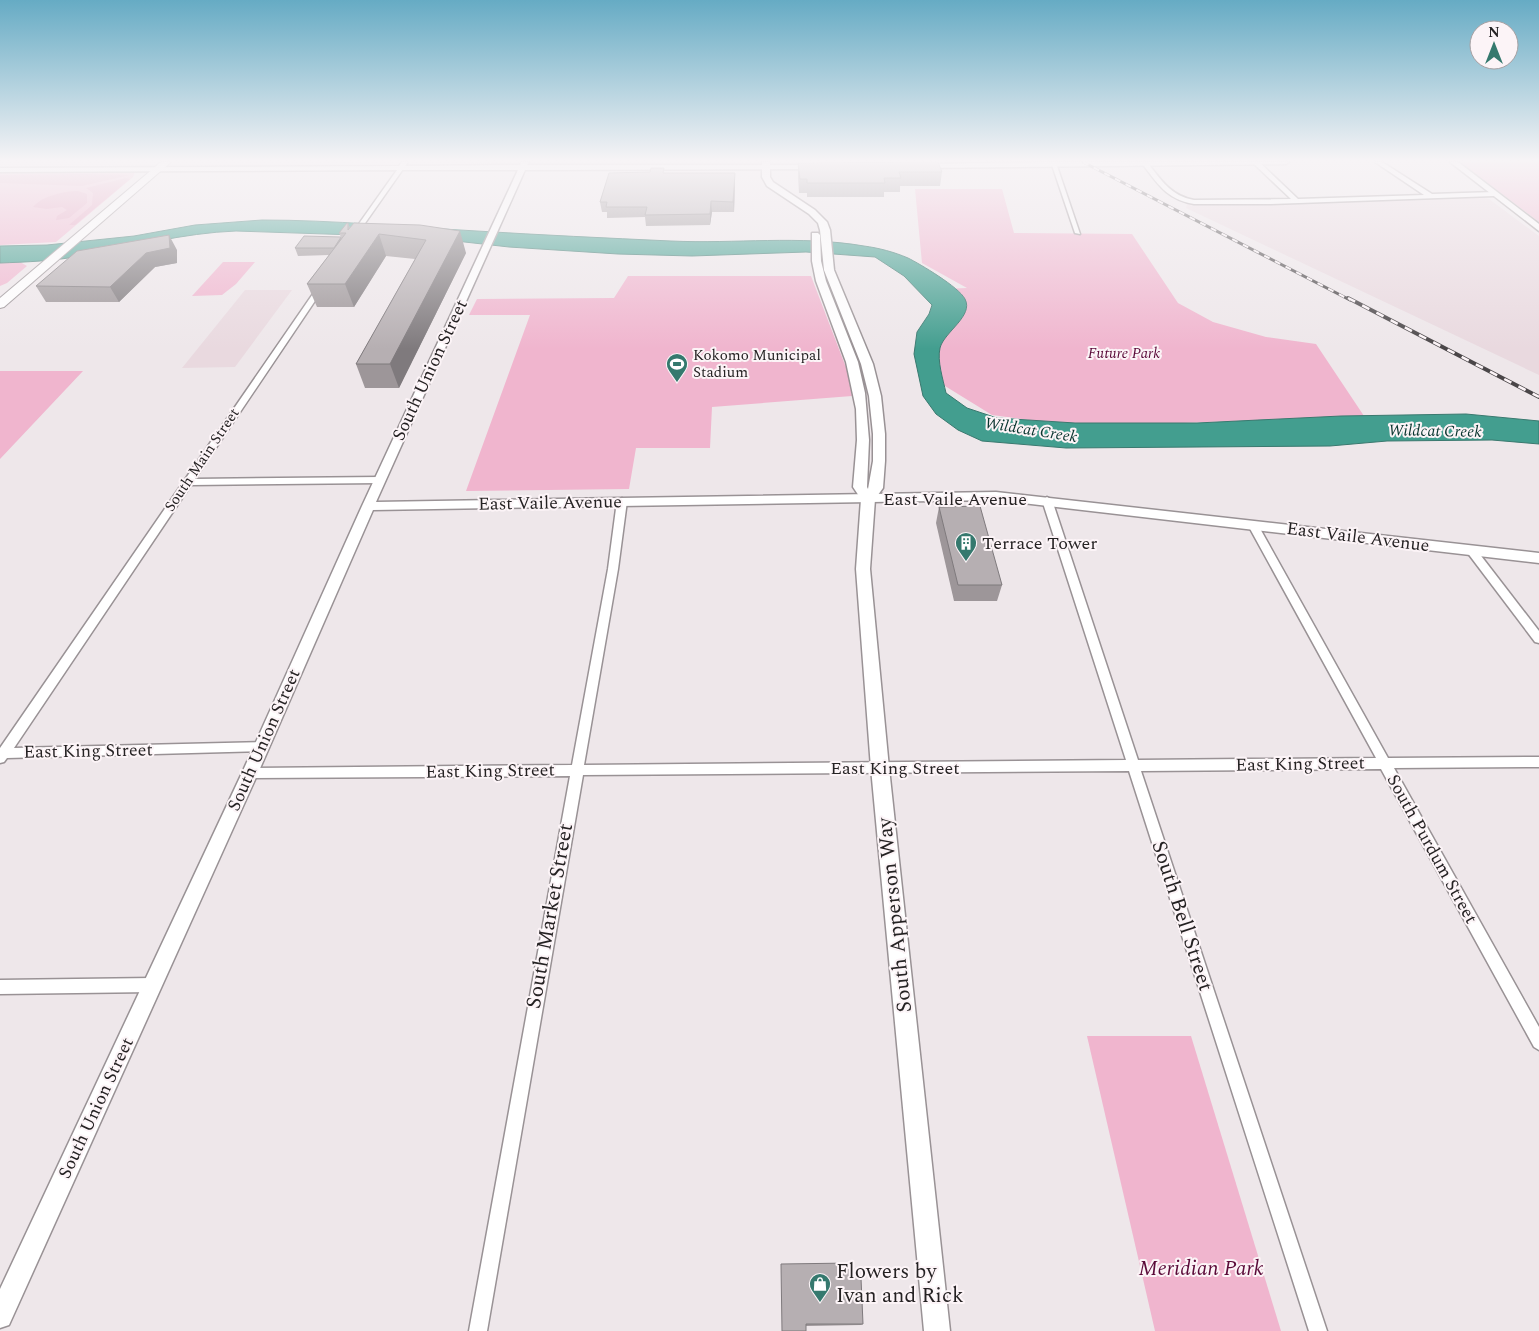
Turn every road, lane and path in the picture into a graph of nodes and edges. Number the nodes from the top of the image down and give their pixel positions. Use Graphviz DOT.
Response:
graph roads {
  1 [pos="94,224"];
  2 [pos="362,224"];
  3 [pos="497,224"];
  4 [pos="810,224"];
  5 [pos="823,224"];
  6 [pos="1075,224"];
  7 [pos="1078,232"];
  8 [pos="347,247"];
  9 [pos="823,268"];
  10 [pos="326,278"];
  11 [pos="5,296"];
  12 [pos="0,304"];
  13 [pos="380,480"];
  14 [pos="188,482"];
  15 [pos="868,499"];
  16 [pos="1047,500"];
  17 [pos="622,501"];
  18 [pos="368,506"];
  19 [pos="1253,525"];
  20 [pos="1471,550"];
  21 [pos="1539,558"];
  22 [pos="1539,639"];
  23 [pos="262,747"];
  24 [pos="1,755"];
  25 [pos="1539,762"];
  26 [pos="1384,763"];
  27 [pos="1133,766"];
  28 [pos="880,768"];
  29 [pos="576,770"];
  30 [pos="250,773"];
  31 [pos="153,985"];
  32 [pos="0,987"];
  33 [pos="1539,1042"];
  34 [pos="0,1316"];
  35 [pos="478,1331"];
  36 [pos="937,1331"];
  37 [pos="1318,1331"];
  1 -- 11 [label="main road"];
  2 -- 8 [label="street"];
  3 -- 13 [label="street, South Union Street"];
  4 -- 9 [label="main road, South Apperson Way"];
  5 -- 9 [label="main road, South Apperson Way"];
  6 -- 7 [label="street"];
  9 -- 15 [label="main road, South Apperson Way"];
  10 -- 14 [label="street, South Main Street"];
  11 -- 12 [label="main road"];
  13 -- 14 [label="street"];
  13 -- 18 [label="street, South Union Street"];
  14 -- 24 [label="street, South Main Street"];
  15 -- 16 [label="street, East Vaile Avenue"];
  15 -- 17 [label="street, East Vaile Avenue"];
  15 -- 28 [label="main road, South Apperson Way"];
  16 -- 19 [label="street, East Vaile Avenue"];
  16 -- 27 [label="street, South Bell Street"];
  17 -- 18 [label="street, East Vaile Avenue"];
  17 -- 29 [label="street, South Market Street"];
  18 -- 23 [label="street, South Union Street"];
  19 -- 20 [label="street, East Vaile Avenue"];
  19 -- 26 [label="street, South Purdum Street"];
  20 -- 21 [label="street, East Vaile Avenue"];
  20 -- 22 [label="street"];
  23 -- 24 [label="street, East King Street"];
  23 -- 30 [label="street, South Union Street"];
  25 -- 26 [label="street, East King Street"];
  26 -- 27 [label="street, East King Street"];
  26 -- 33 [label="street, South Purdum Street"];
  27 -- 28 [label="street, East King Street"];
  27 -- 37 [label="street, South Bell Street"];
  28 -- 29 [label="street, East King Street"];
  28 -- 36 [label="main road, South Apperson Way"];
  29 -- 30 [label="street, East King Street"];
  29 -- 35 [label="street, South Market Street"];
  30 -- 31 [label="street, South Union Street"];
  31 -- 32 [label="street"];
  31 -- 34 [label="street, South Union Street"];
}
